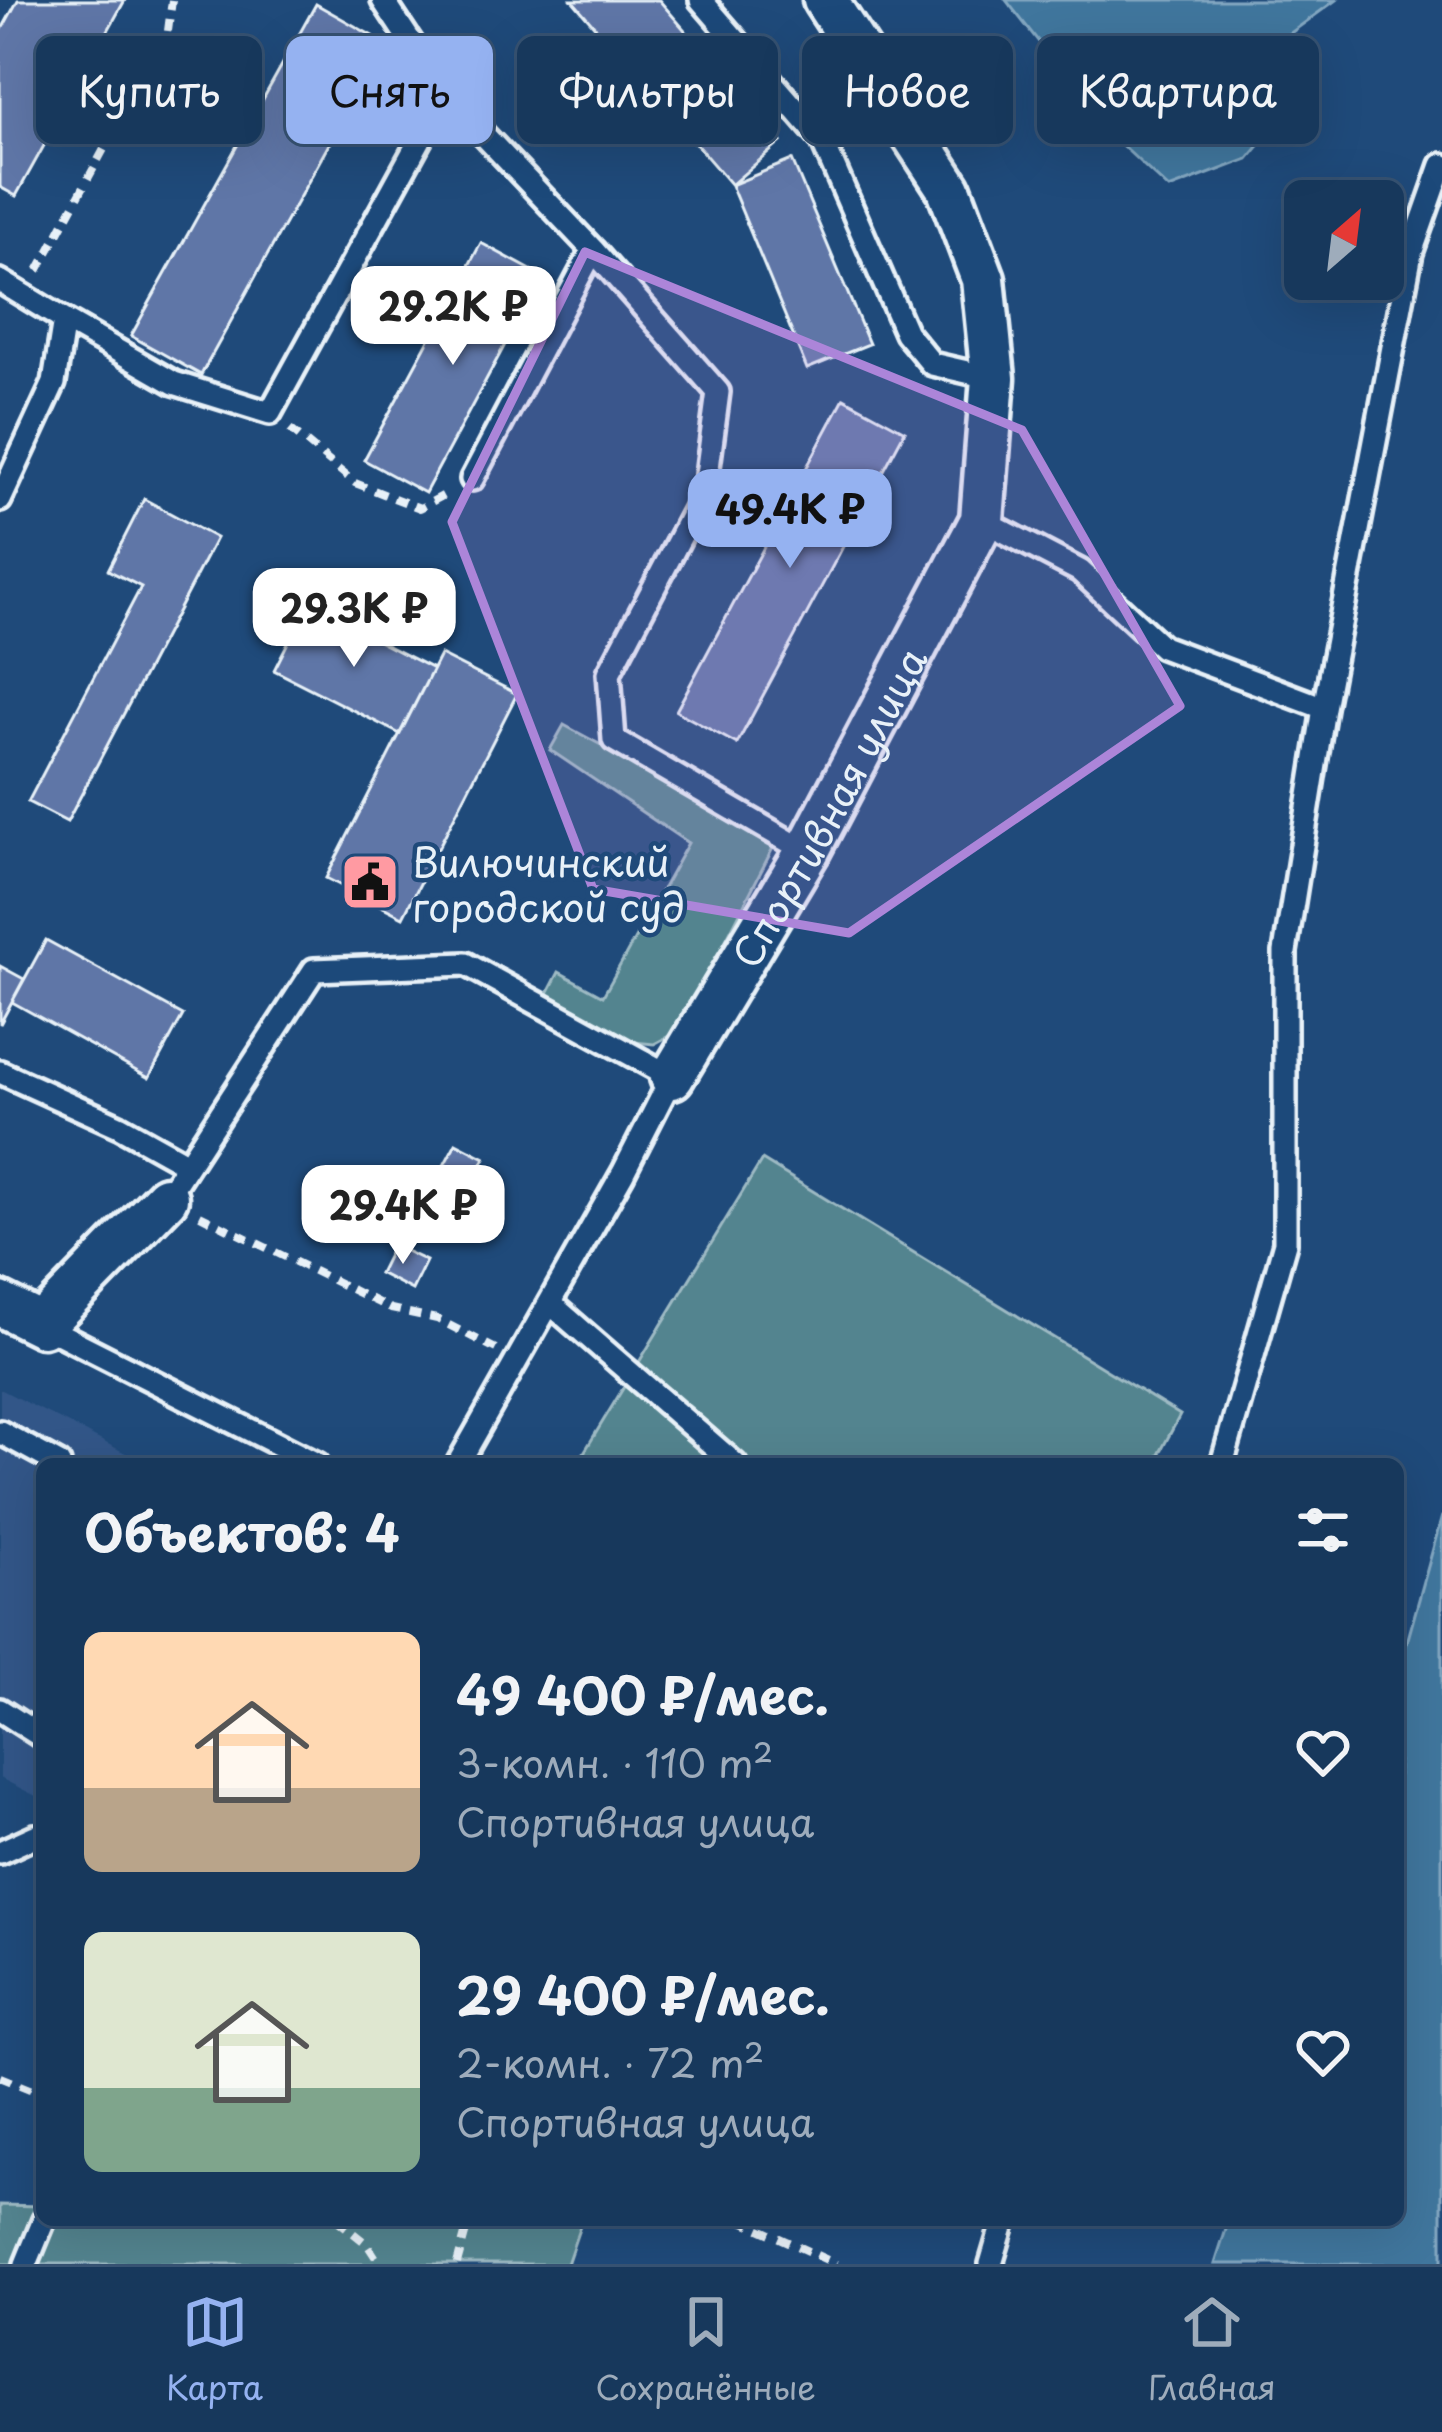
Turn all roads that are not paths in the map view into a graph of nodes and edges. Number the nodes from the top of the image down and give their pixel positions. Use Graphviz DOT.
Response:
graph roads {
  1 [pos="383,0"];
  2 [pos="701,0"];
  3 [pos="825,0"];
  4 [pos="407,36"];
  5 [pos="417,144"];
  6 [pos="492,144"];
  7 [pos="1442,165"];
  8 [pos="593,250"];
  9 [pos="0,281"];
  10 [pos="64,320"];
  11 [pos="993,378"];
  12 [pos="472,479"];
  13 [pos="0,500"];
  14 [pos="982,520"];
  15 [pos="1324,709"];
  16 [pos="807,852"];
  17 [pos="0,1072"];
  18 [pos="672,1077"];
  19 [pos="176,1181"];
  20 [pos="0,1304"];
  21 [pos="550,1304"];
  22 [pos="42,1325"];
  23 [pos="0,1432"];
  24 [pos="48,1458"];
  25 [pos="305,1458"];
  26 [pos="462,1458"];
  27 [pos="728,1458"];
  28 [pos="1224,1458"];
  29 [pos="0,1710"];
  30 [pos="36,1733"];
  31 [pos="36,1836"];
  32 [pos="0,1852"];
  33 [pos="42,2226"];
  34 [pos="1002,2226"];
  35 [pos="26,2264"];
  36 [pos="991,2264"];
  1 -- 4 [label="lane"];
  2 -- 11 [label="lane"];
  3 -- 11 [label="street, Спортивная улица"];
  5 -- 10 [label="lane"];
  6 -- 8 [label="lane"];
  7 -- 15 [label="lane"];
  8 -- 12 [label="lane"];
  8 -- 16 [label="lane"];
  9 -- 10 [label="lane"];
  10 -- 13 [label="lane"];
  11 -- 14 [label="street, Спортивная улица"];
  14 -- 15 [label="lane"];
  14 -- 16 [label="street, Спортивная улица"];
  15 -- 28 [label="lane"];
  16 -- 18 [label="street, Спортивная улица"];
  17 -- 19 [label="lane"];
  18 -- 19 [label="lane"];
  18 -- 21 [label="lane"];
  19 -- 22 [label="street"];
  20 -- 22 [label="street"];
  21 -- 26 [label="lane"];
  21 -- 27 [label="lane"];
  22 -- 25 [label="lane"];
  23 -- 24 [label="lane"];
  29 -- 30 [label="lane"];
  31 -- 32 [label="lane"];
  33 -- 35 [label="lane"];
  34 -- 36 [label="lane"];
}
